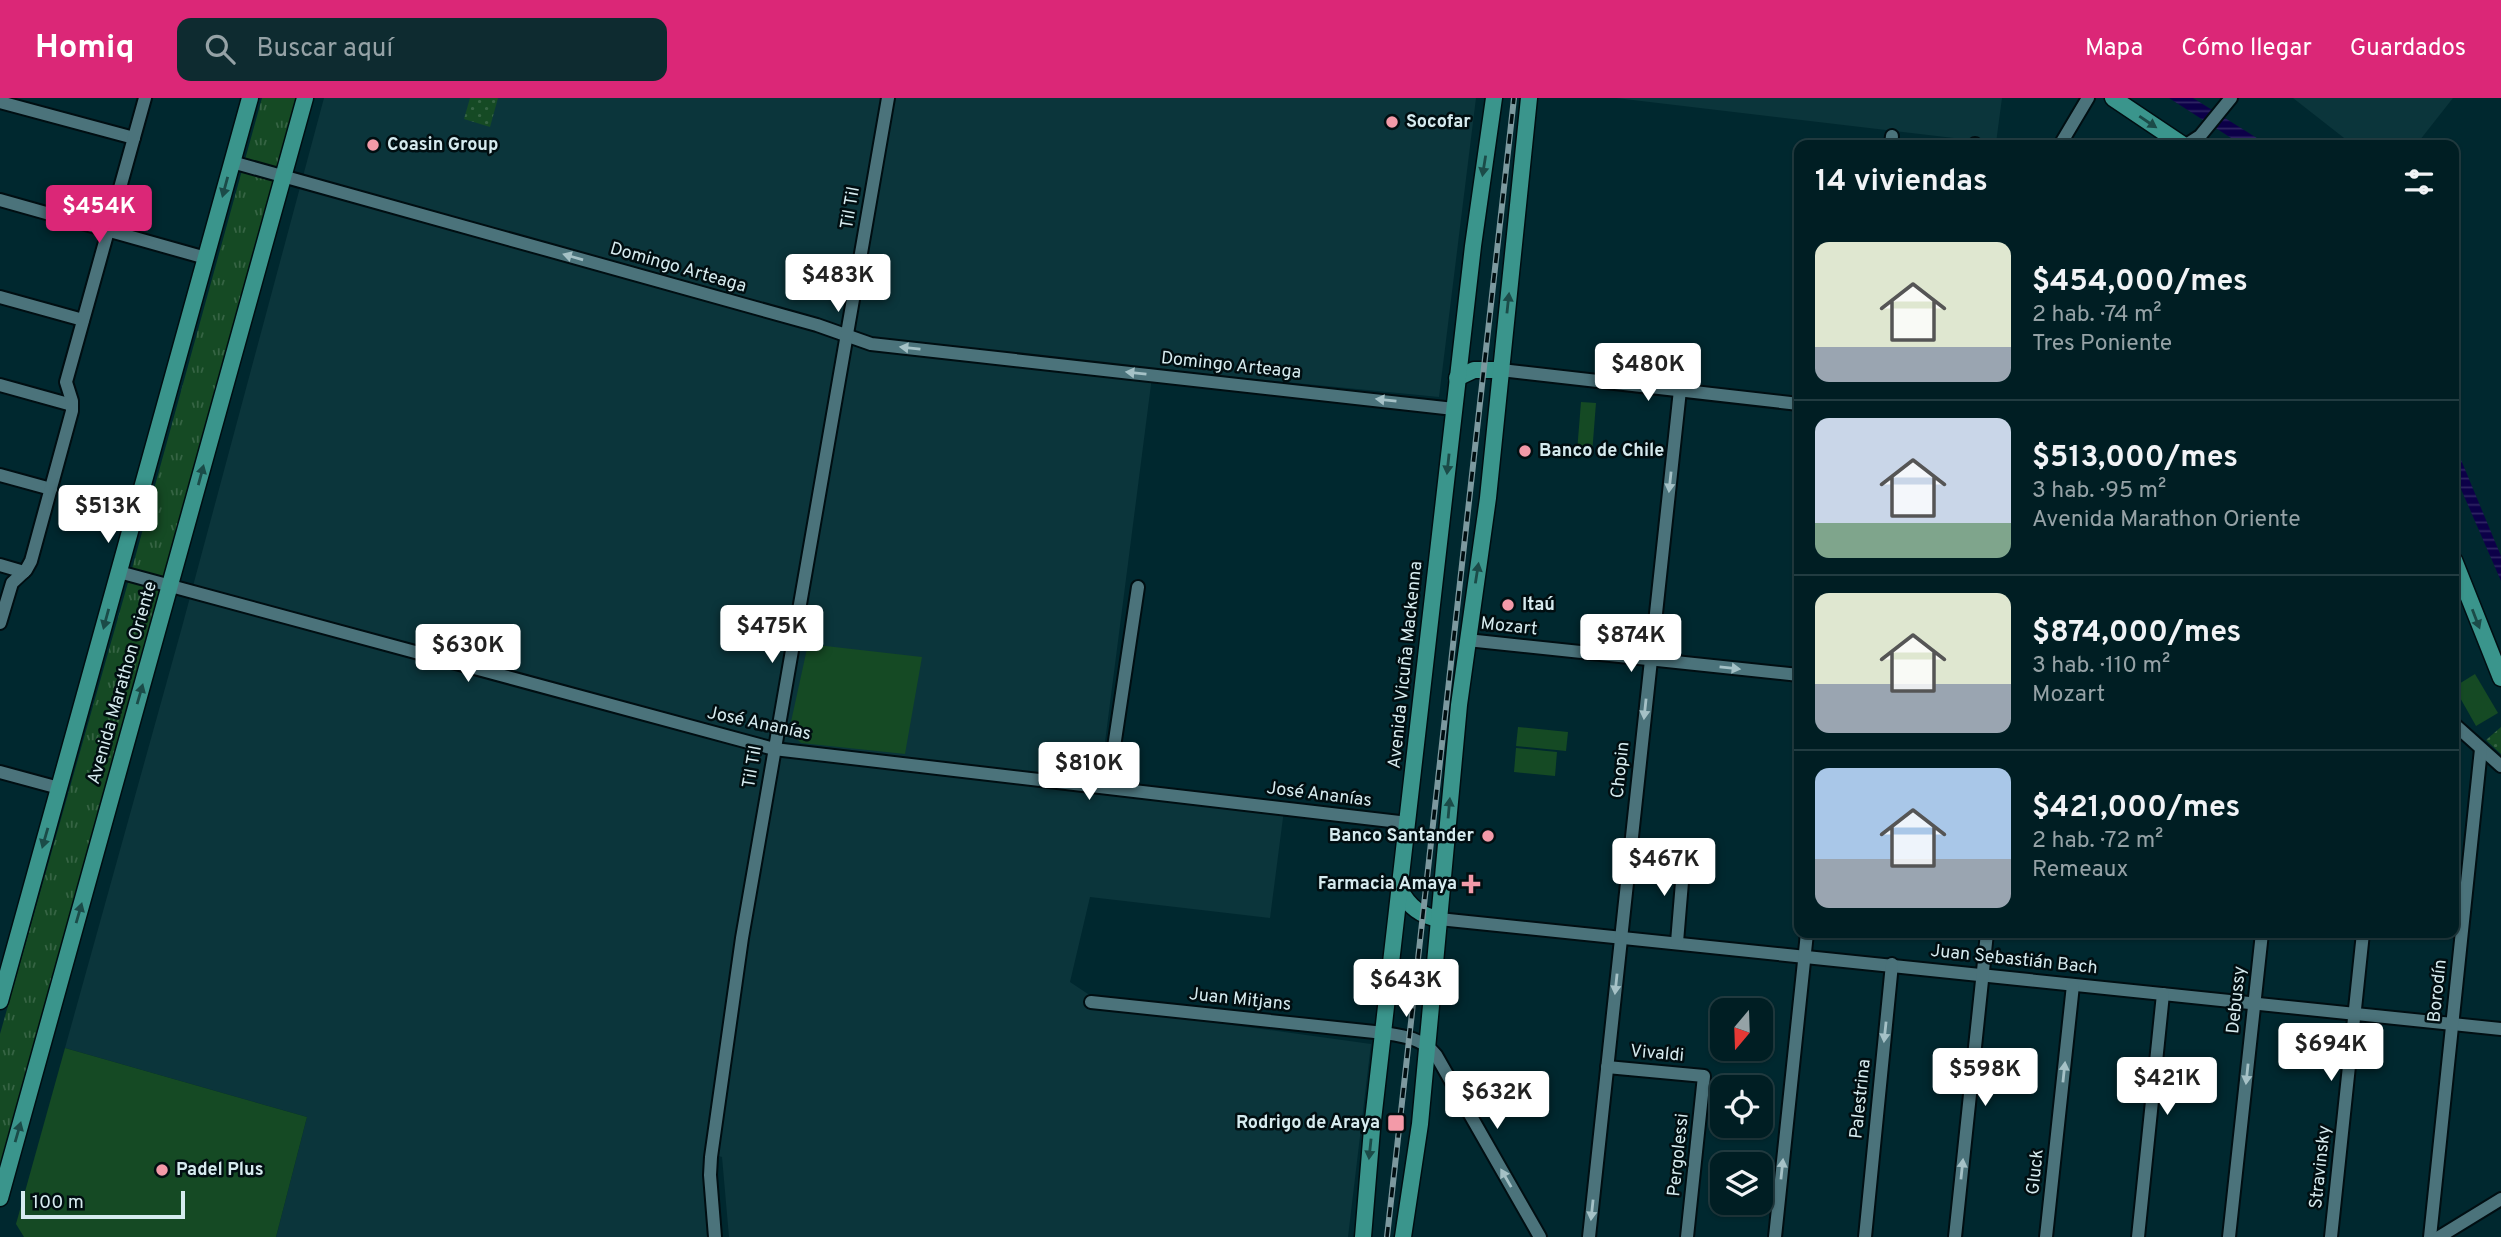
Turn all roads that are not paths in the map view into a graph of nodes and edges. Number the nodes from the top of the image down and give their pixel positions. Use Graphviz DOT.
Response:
graph roads {
  1 [pos="145,98"];
  2 [pos="305,98"];
  3 [pos="888,98"];
  4 [pos="1494,98"];
  5 [pos="1529,98"];
  6 [pos="2088,98"];
  7 [pos="2113,98"];
  8 [pos="2231,98"];
  9 [pos="245,99"];
  10 [pos="0,102"];
  11 [pos="134,138"];
  12 [pos="2063,140"];
  13 [pos="2177,140"];
  14 [pos="2192,140"];
  15 [pos="232,162"];
  16 [pos="283,176"];
  17 [pos="0,200"];
  18 [pos="108,230"];
  19 [pos="206,258"];
  20 [pos="0,297"];
  21 [pos="83,320"];
  22 [pos="846,335"];
  23 [pos="1502,370"];
  24 [pos="1457,378"];
  25 [pos="0,385"];
  26 [pos="1679,390"];
  27 [pos="1794,403"];
  28 [pos="72,405"];
  29 [pos="1454,409"];
  30 [pos="0,475"];
  31 [pos="51,489"];
  32 [pos="0,565"];
  33 [pos="24,572"];
  34 [pos="119,572"];
  35 [pos="2459,577"];
  36 [pos="170,586"];
  37 [pos="1138,587"];
  38 [pos="0,624"];
  39 [pos="1467,640"];
  40 [pos="1650,660"];
  41 [pos="1794,674"];
  42 [pos="2501,678"];
  43 [pos="2459,729"];
  44 [pos="774,749"];
  45 [pos="2480,749"];
  46 [pos="2501,766"];
  47 [pos="0,772"];
  48 [pos="1108,787"];
  49 [pos="59,788"];
  50 [pos="1408,823"];
  51 [pos="1684,858"];
  52 [pos="1401,891"];
  53 [pos="1439,919"];
  54 [pos="1621,937"];
  55 [pos="1807,938"];
  56 [pos="1986,938"];
  57 [pos="2261,938"];
  58 [pos="2363,938"];
  59 [pos="1676,942"];
  60 [pos="1805,955"];
  61 [pos="1892,964"];
  62 [pos="1982,975"];
  63 [pos="2073,985"];
  64 [pos="2163,994"];
  65 [pos="0,1001"];
  66 [pos="1091,1002"];
  67 [pos="2254,1003"];
  68 [pos="2355,1014"];
  69 [pos="2452,1024"];
  70 [pos="2501,1029"];
  71 [pos="1384,1033"];
  72 [pos="1428,1046"];
  73 [pos="1607,1067"];
  74 [pos="1704,1076"];
  75 [pos="0,1198"];
  76 [pos="2501,1199"];
  77 [pos="715,1237"];
  78 [pos="1363,1237"];
  79 [pos="1404,1237"];
  80 [pos="1540,1237"];
  81 [pos="1589,1237"];
  82 [pos="1687,1237"];
  83 [pos="1774,1237"];
  84 [pos="1865,1237"];
  85 [pos="1955,1237"];
  86 [pos="2046,1237"];
  87 [pos="2138,1237"];
  88 [pos="2229,1237"];
  89 [pos="2332,1237"];
  90 [pos="2430,1237"];
  91 [pos="2439,1237"];
  1 -- 11 [label="street"];
  2 -- 16 [label="main road, Avenida Marathon Oriente"];
  3 -- 22 [label="street, Til Til"];
  4 -- 24 [label="main road, Avenida Vicuña Mackenna, one-way"];
  23 -- 5 [label="main road, one-way"];
  6 -- 12 [label="street"];
  7 -- 13 [label="main road, one-way"];
  8 -- 14 [label="street"];
  9 -- 15 [label="main road, Avenida Marathon Oriente"];
  10 -- 11 [label="street"];
  11 -- 18 [label="street"];
  15 -- 16 [label="street, Domingo Arteaga"];
  15 -- 19 [label="main road, Avenida Marathon Oriente, one-way"];
  22 -- 16 [label="street, Domingo Arteaga, one-way"];
  36 -- 16 [label="main road, Avenida Marathon Oriente, one-way"];
  17 -- 18 [label="street"];
  18 -- 19 [label="street"];
  18 -- 21 [label="street"];
  19 -- 34 [label="main road, Avenida Marathon Oriente"];
  20 -- 21 [label="street"];
  21 -- 28 [label="street"];
  29 -- 22 [label="street, Domingo Arteaga, one-way"];
  22 -- 44 [label="street, Til Til"];
  23 -- 24 [label="main road"];
  23 -- 26 [label="street"];
  39 -- 23 [label="main road, one-way"];
  24 -- 29 [label="main road, Avenida Vicuña Mackenna"];
  25 -- 28 [label="street"];
  26 -- 27 [label="street"];
  26 -- 40 [label="street, Chopin, one-way"];
  28 -- 31 [label="street"];
  29 -- 50 [label="main road, Avenida Vicuña Mackenna, one-way"];
  30 -- 31 [label="street"];
  31 -- 33 [label="street"];
  32 -- 33 [label="street"];
  33 -- 38 [label="street"];
  34 -- 36 [label="street, José Ananías"];
  34 -- 49 [label="main road, Avenida Marathon Oriente, one-way"];
  35 -- 42 [label="main road, one-way"];
  36 -- 44 [label="street, José Ananías"];
  75 -- 36 [label="main road, Avenida Marathon Oriente, one-way"];
  37 -- 48 [label="street"];
  39 -- 40 [label="street, Mozart"];
  53 -- 39 [label="main road, one-way"];
  40 -- 41 [label="street, Mozart, one-way"];
  40 -- 54 [label="street, Chopin, one-way"];
  43 -- 45 [label="street"];
  44 -- 48 [label="street, José Ananías"];
  44 -- 77 [label="street, Til Til"];
  45 -- 46 [label="street"];
  45 -- 69 [label="street, Borodín"];
  47 -- 49 [label="street"];
  48 -- 50 [label="street, José Ananías"];
  49 -- 65 [label="main road, Avenida Marathon Oriente, one-way"];
  50 -- 52 [label="main road, Avenida Vicuña Mackenna"];
  51 -- 59 [label="street"];
  52 -- 53 [label="main road"];
  52 -- 71 [label="main road, Avenida Vicuña Mackenna"];
  53 -- 54 [label="street, Juan Sebastián Bach"];
  53 -- 72 [label="main road"];
  54 -- 59 [label="street, Juan Sebastián Bach"];
  54 -- 73 [label="street, Chopin, one-way"];
  55 -- 60 [label="street"];
  56 -- 62 [label="street"];
  57 -- 67 [label="street, Debussy"];
  58 -- 68 [label="street, Stravinsky"];
  59 -- 60 [label="street, Juan Sebastián Bach"];
  60 -- 61 [label="street, Juan Sebastián Bach"];
  83 -- 60 [label="street, one-way"];
  61 -- 62 [label="street, Juan Sebastián Bach"];
  61 -- 84 [label="street, Palestrina, one-way"];
  62 -- 63 [label="street, Juan Sebastián Bach"];
  85 -- 62 [label="street, one-way"];
  63 -- 64 [label="street, Juan Sebastián Bach"];
  86 -- 63 [label="street, Gluck, one-way"];
  64 -- 67 [label="street, Juan Sebastián Bach"];
  64 -- 87 [label="street"];
  66 -- 71 [label="street, Juan Mitjans"];
  67 -- 68 [label="street, Juan Sebastián Bach"];
  67 -- 88 [label="street, Debussy, one-way"];
  68 -- 69 [label="street, Juan Sebastián Bach"];
  68 -- 89 [label="street, Stravinsky"];
  69 -- 70 [label="street, Juan Sebastián Bach"];
  69 -- 90 [label="street, Borodín"];
  71 -- 72 [label="street, Juan Mitjans"];
  71 -- 78 [label="main road, Avenida Vicuña Mackenna, one-way"];
  72 -- 79 [label="main road"];
  80 -- 72 [label="street, one-way"];
  73 -- 74 [label="street, Vivaldi"];
  73 -- 81 [label="street, Chopin, one-way"];
  74 -- 82 [label="street, Pergolessi"];
  76 -- 91 [label="street"];
}
